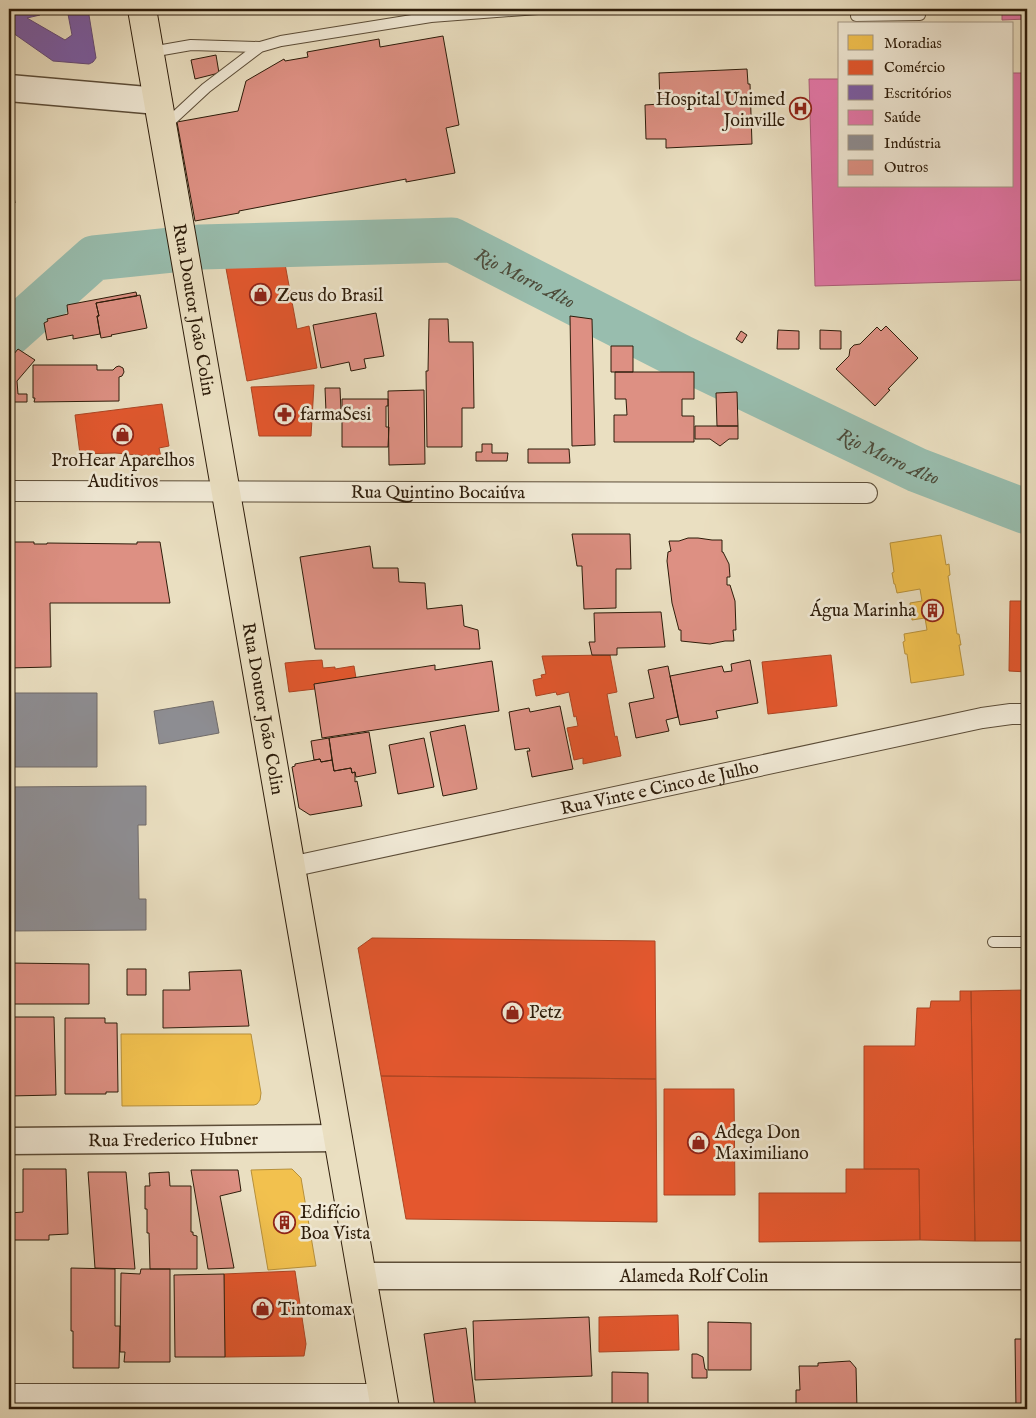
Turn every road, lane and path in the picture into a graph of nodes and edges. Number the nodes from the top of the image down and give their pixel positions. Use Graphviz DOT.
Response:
graph roads {
  1 [pos="142,9"];
  2 [pos="538,9"];
  3 [pos="856,9"];
  4 [pos="920,9"];
  5 [pos="260,47"];
  6 [pos="149,52"];
  7 [pos="9,88"];
  8 [pos="158,101"];
  9 [pos="162,128"];
  10 [pos="9,491"];
  11 [pos="224,491"];
  12 [pos="867,492"];
  13 [pos="1027,714"];
  14 [pos="290,867"];
  15 [pos="993,942"];
  16 [pos="1027,942"];
  17 [pos="338,1138"];
  18 [pos="9,1140"];
  19 [pos="362,1276"];
  20 [pos="1027,1276"];
  21 [pos="9,1394"];
  22 [pos="383,1401"];
  1 -- 6 [label="main road, Rua Doutor João Colin"];
  2 -- 5 [label="lane"];
  3 -- 4 [label="lane"];
  5 -- 6 [label="lane"];
  5 -- 9 [label="lane"];
  6 -- 8 [label="main road, Rua Doutor João Colin"];
  7 -- 8 [label="street"];
  8 -- 9 [label="main road, Rua Doutor João Colin"];
  9 -- 11 [label="main road, Rua Doutor João Colin"];
  10 -- 11 [label="street, Rua Quintino Bocaiúva"];
  11 -- 12 [label="street, Rua Quintino Bocaiúva"];
  11 -- 14 [label="main road, Rua Doutor João Colin"];
  13 -- 14 [label="street, Rua Vinte e Cinco de Julho"];
  14 -- 17 [label="main road, Rua Doutor João Colin"];
  15 -- 16 [label="lane"];
  17 -- 18 [label="street, Rua Frederico Hubner"];
  17 -- 19 [label="main road, Rua Doutor João Colin"];
  19 -- 20 [label="street, Alameda Rolf Colin"];
  19 -- 22 [label="main road, Rua Doutor João Colin"];
  21 -- 22 [label="street"];
}
